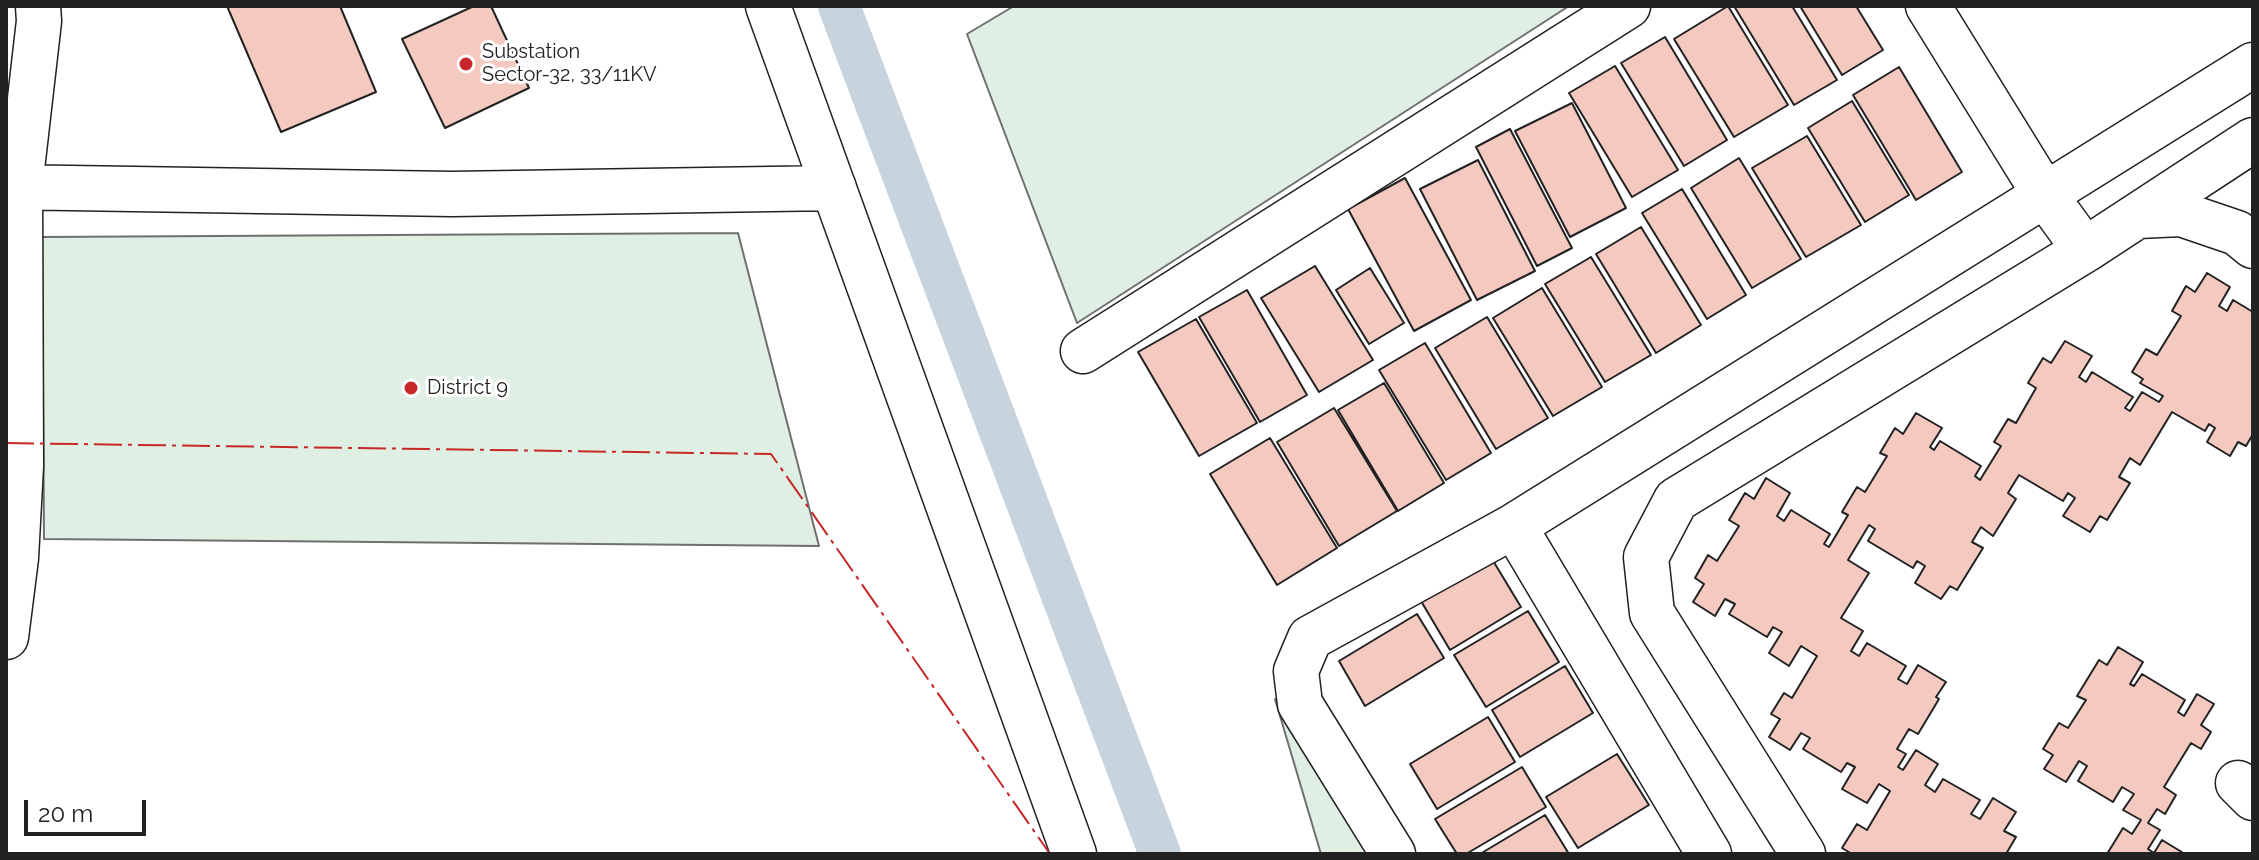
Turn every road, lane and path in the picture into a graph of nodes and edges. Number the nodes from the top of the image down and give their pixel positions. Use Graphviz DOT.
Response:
graph roads {
  1 [pos="38,6"];
  2 [pos="768,6"];
  3 [pos="1628,6"];
  4 [pos="1928,6"];
  5 [pos="2253,65"];
  6 [pos="2253,140"];
  7 [pos="13,186"];
  8 [pos="834,188"];
  9 [pos="2045,195"];
  10 [pos="2138,216"];
  11 [pos="2253,246"];
  12 [pos="2085,250"];
  13 [pos="1083,351"];
  14 [pos="1514,526"];
  15 [pos="6,637"];
  16 [pos="1074,854"];
  17 [pos="1393,854"];
  18 [pos="1709,854"];
  19 [pos="1803,854"];
  1 -- 7 [label="street"];
  2 -- 8 [label="street"];
  3 -- 13 [label="street"];
  4 -- 9 [label="street"];
  5 -- 9 [label="street"];
  6 -- 10 [label="street"];
  7 -- 8 [label="street"];
  7 -- 15 [label="street"];
  8 -- 16 [label="street"];
  9 -- 12 [label="street"];
  9 -- 14 [label="street"];
  10 -- 11 [label="street"];
  10 -- 12 [label="street"];
  12 -- 19 [label="street"];
  14 -- 17 [label="street"];
  14 -- 18 [label="street"];
}
